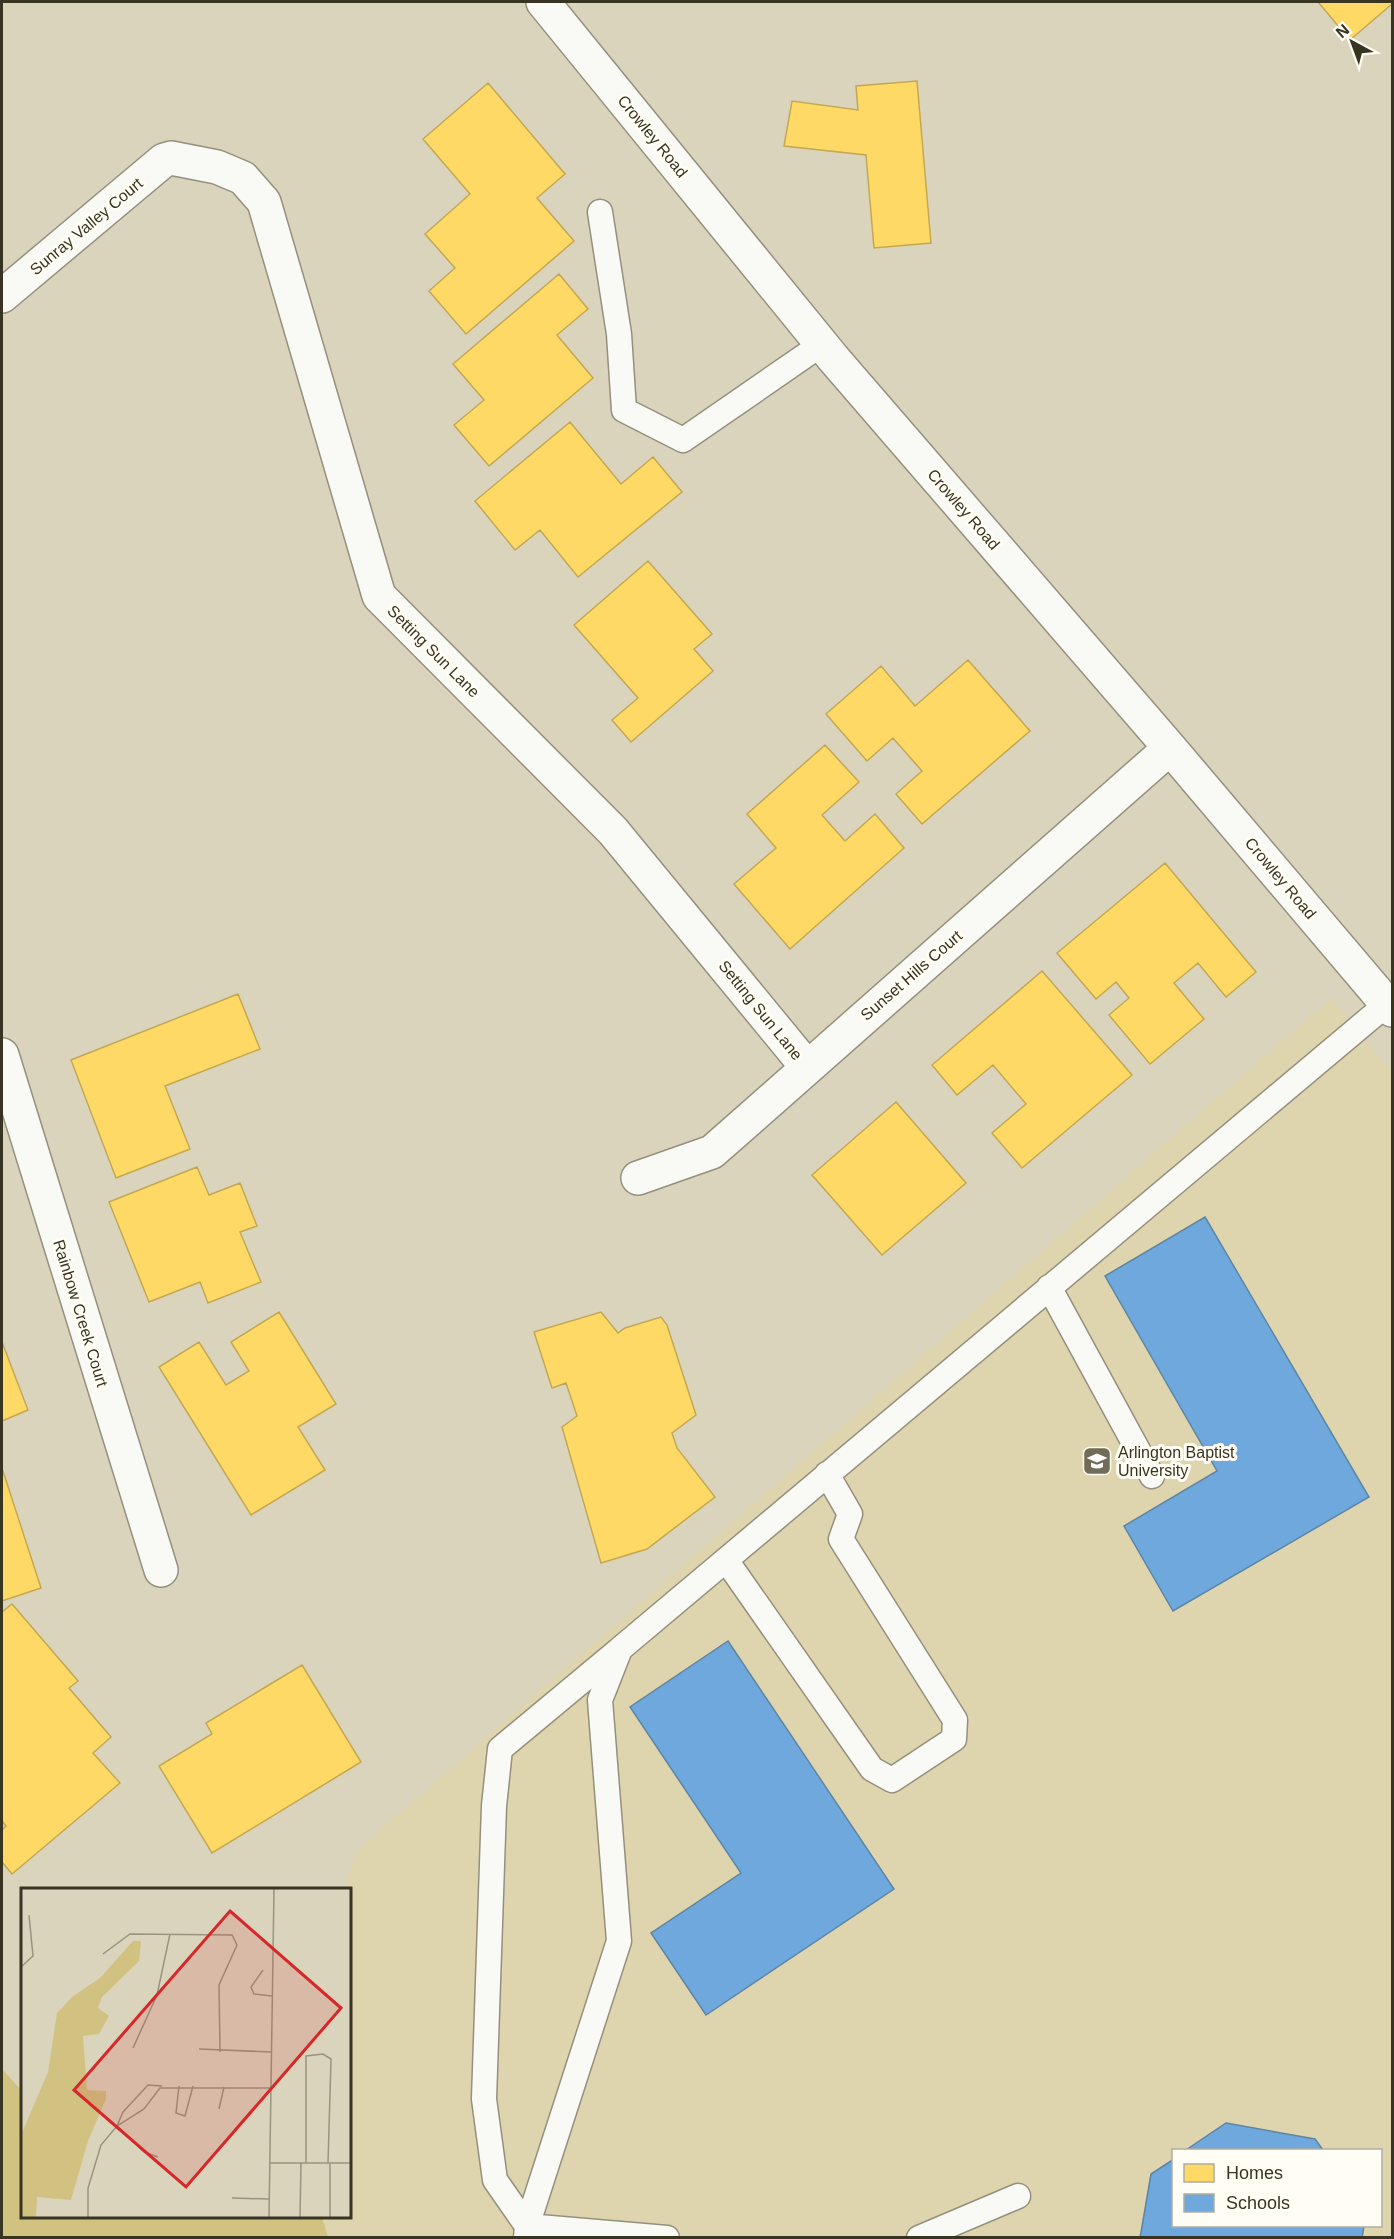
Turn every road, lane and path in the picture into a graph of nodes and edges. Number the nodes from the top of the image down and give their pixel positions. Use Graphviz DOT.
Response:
graph roads {
  1 [pos="543,2"];
  2 [pos="171,158"];
  3 [pos="600,212"];
  4 [pos="2,296"];
  5 [pos="822,344"];
  6 [pos="1170,748"];
  7 [pos="1390,1007"];
  8 [pos="2,1055"];
  9 [pos="807,1067"];
  10 [pos="638,1178"];
  11 [pos="1049,1287"];
  12 [pos="827,1474"];
  13 [pos="1152,1476"];
  14 [pos="726,1560"];
  15 [pos="161,1570"];
  16 [pos="620,1649"];
  17 [pos="1018,2196"];
  18 [pos="526,2232"];
  19 [pos="667,2238"];
  20 [pos="919,2238"];
  1 -- 5 [label="street, Crowley Road"];
  2 -- 4 [label="street, Sunray Valley Court"];
  2 -- 9 [label="street, Setting Sun Lane"];
  3 -- 5 [label="lane"];
  5 -- 6 [label="street, Crowley Road"];
  6 -- 7 [label="street, Crowley Road"];
  6 -- 9 [label="street, Sunset Hills Court"];
  7 -- 11 [label="lane"];
  8 -- 15 [label="street, Rainbow Creek Court"];
  9 -- 10 [label="street, Sunset Hills Court"];
  11 -- 12 [label="lane"];
  11 -- 13 [label="lane"];
  12 -- 14 [label="lane"];
  12 -- 14 [label="lane"];
  14 -- 16 [label="lane"];
  16 -- 18 [label="lane"];
  16 -- 18 [label="lane"];
  17 -- 20 [label="lane"];
  18 -- 19 [label="lane"];
}
